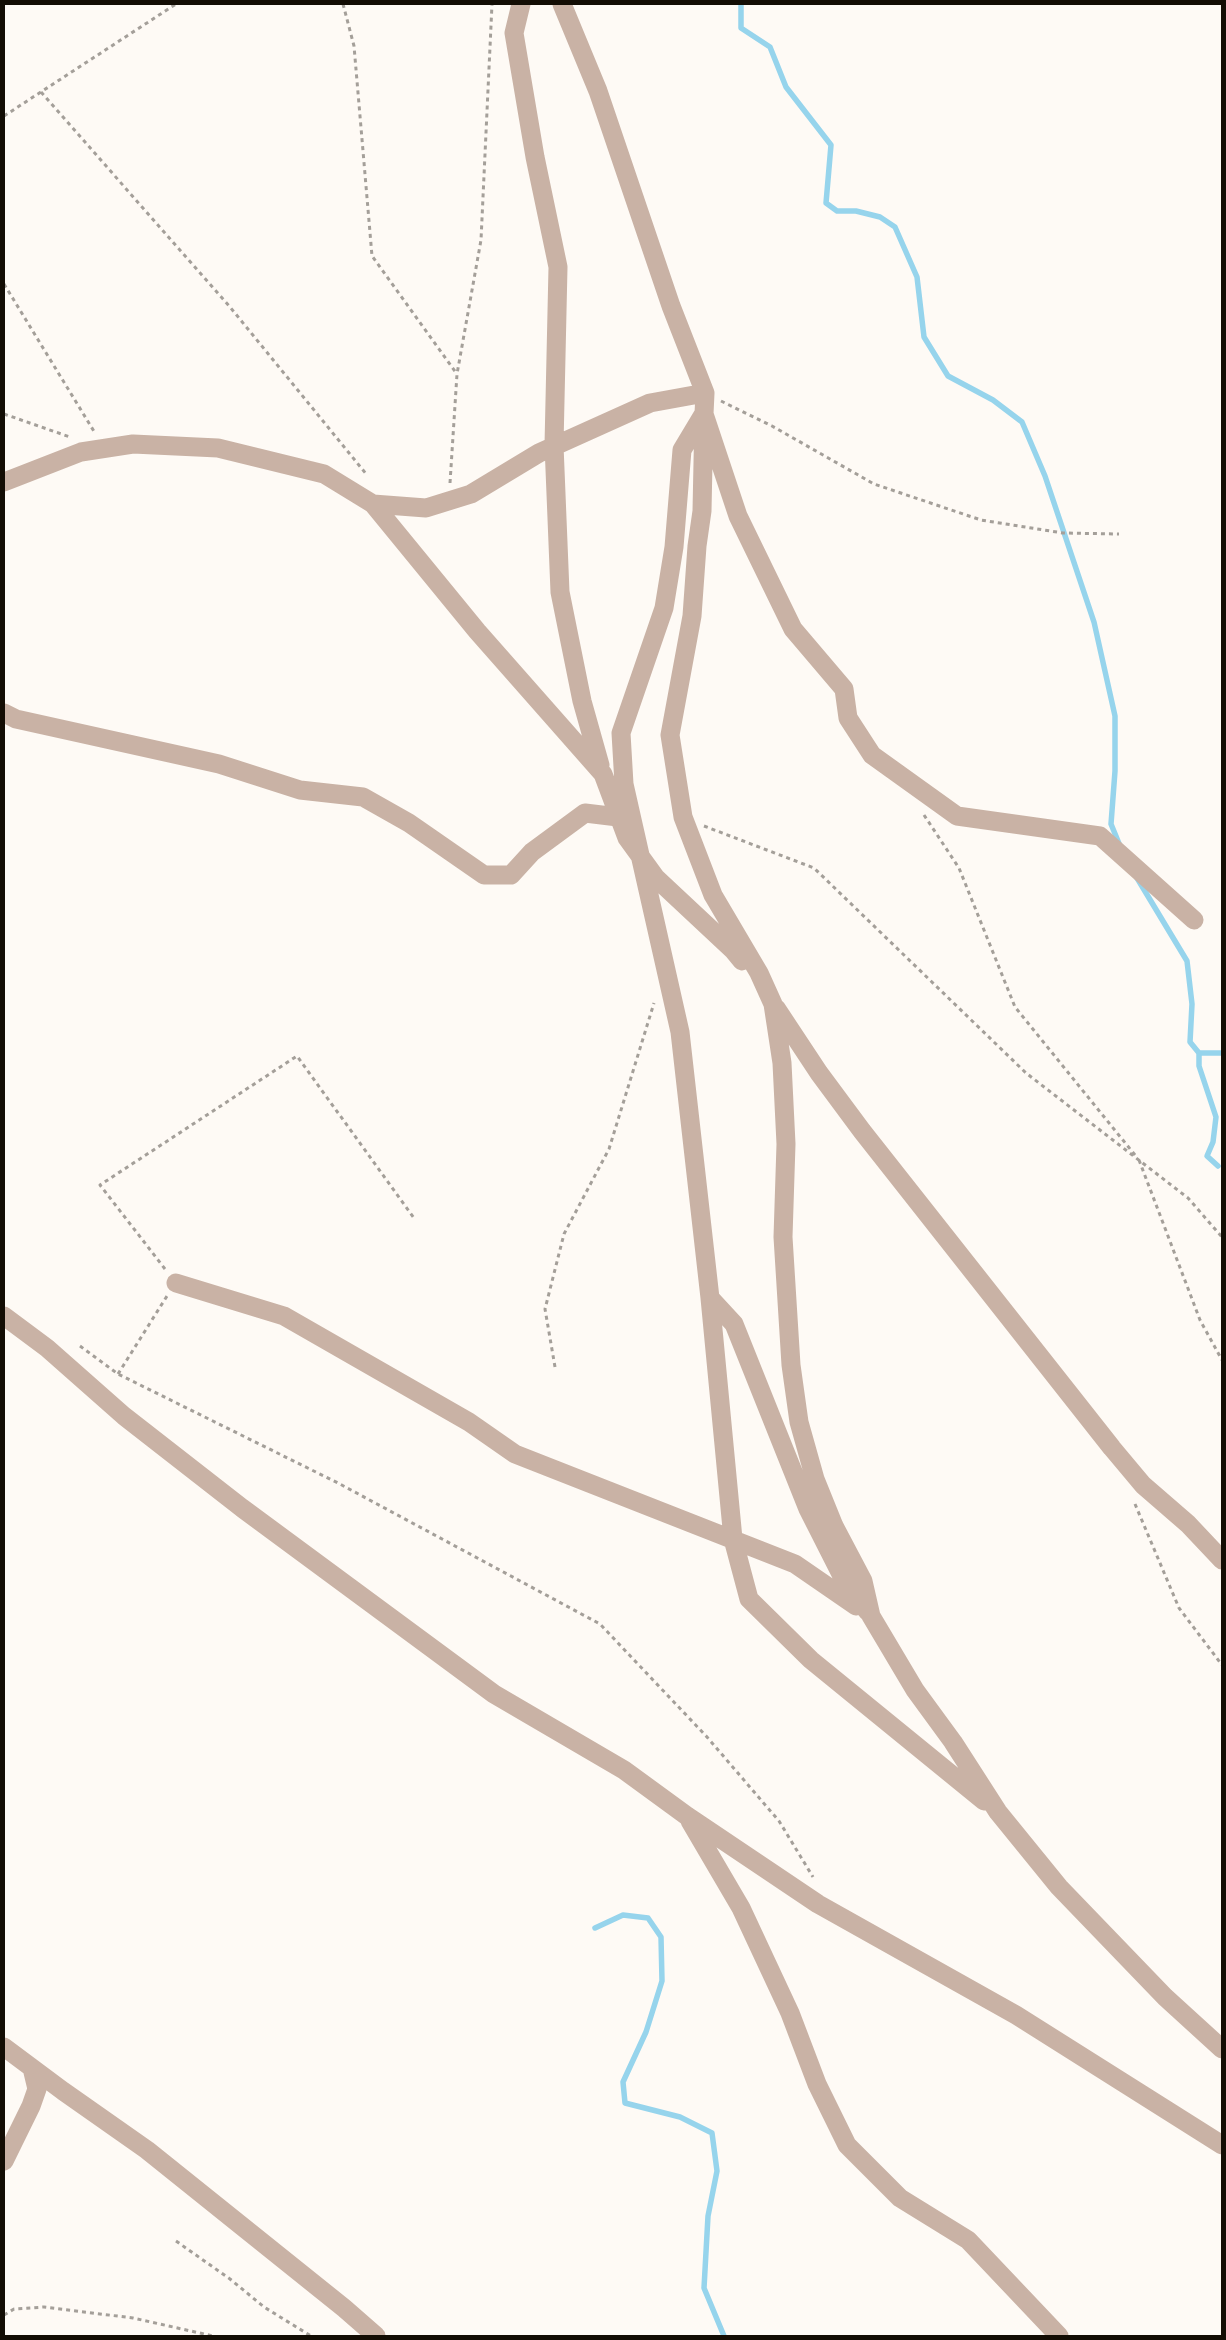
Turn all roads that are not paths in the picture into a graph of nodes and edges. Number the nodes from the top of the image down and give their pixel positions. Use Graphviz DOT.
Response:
graph roads {
  1 [pos="521,4"];
  2 [pos="562,4"];
  3 [pos="705,393"];
  4 [pos="704,414"];
  5 [pos="554,445"];
  6 [pos="4,482"];
  7 [pos="373,504"];
  8 [pos="4,713"];
  9 [pos="603,774"];
  10 [pos="618,817"];
  11 [pos="642,857"];
  12 [pos="1194,920"];
  13 [pos="773,1004"];
  14 [pos="176,1283"];
  15 [pos="710,1298"];
  16 [pos="4,1316"];
  17 [pos="732,1539"];
  18 [pos="1222,1560"];
  19 [pos="871,1616"];
  20 [pos="998,1812"];
  21 [pos="687,1816"];
  22 [pos="4,2047"];
  23 [pos="1222,2049"];
  24 [pos="32,2068"];
  25 [pos="1222,2145"];
  26 [pos="4,2161"];
  27 [pos="376,2336"];
  28 [pos="1059,2336"];
  1 -- 5 [label="street"];
  2 -- 3 [label="street"];
  3 -- 4 [label="street"];
  3 -- 5 [label="street"];
  4 -- 11 [label="street"];
  4 -- 12 [label="street"];
  4 -- 13 [label="street"];
  5 -- 7 [label="street"];
  5 -- 9 [label="street"];
  6 -- 7 [label="street"];
  7 -- 9 [label="street"];
  8 -- 10 [label="street"];
  9 -- 10 [label="street"];
  10 -- 11 [label="street"];
  11 -- 13 [label="street"];
  11 -- 15 [label="street"];
  13 -- 18 [label="street"];
  13 -- 19 [label="street"];
  14 -- 17 [label="street"];
  15 -- 17 [label="street"];
  15 -- 19 [label="street"];
  16 -- 21 [label="street"];
  17 -- 19 [label="street"];
  17 -- 20 [label="street"];
  19 -- 20 [label="street"];
  20 -- 23 [label="street"];
  21 -- 25 [label="street"];
  21 -- 28 [label="street"];
  22 -- 24 [label="street"];
  24 -- 26 [label="street"];
  24 -- 27 [label="street"];
}
